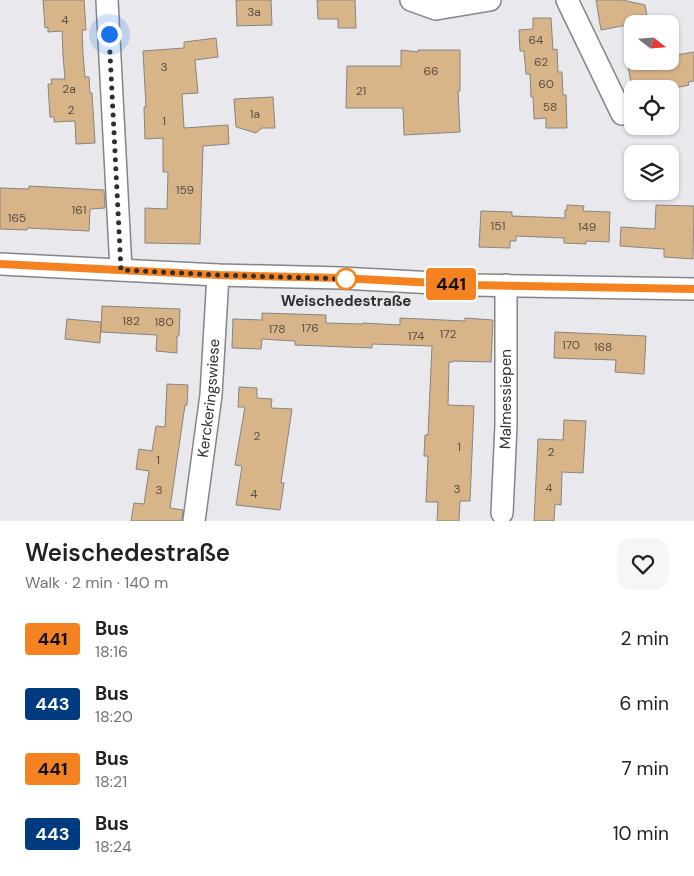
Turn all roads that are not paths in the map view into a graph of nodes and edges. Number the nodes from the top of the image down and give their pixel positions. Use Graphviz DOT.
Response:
graph roads {
  1 [pos="107,0"];
  2 [pos="411,0"];
  3 [pos="490,0"];
  4 [pos="567,0"];
  5 [pos="622,114"];
  6 [pos="0,264"];
  7 [pos="121,270"];
  8 [pos="218,275"];
  9 [pos="506,285"];
  10 [pos="694,289"];
  11 [pos="502,513"];
  12 [pos="194,521"];
  1 -- 7 [label="street"];
  2 -- 3 [label="street"];
  4 -- 5 [label="street"];
  6 -- 7 [label="street"];
  7 -- 8 [label="street"];
  8 -- 9 [label="street"];
  8 -- 12 [label="street, Kerckeringswiese"];
  9 -- 10 [label="street"];
  9 -- 11 [label="street, Malmessiepen"];
}
